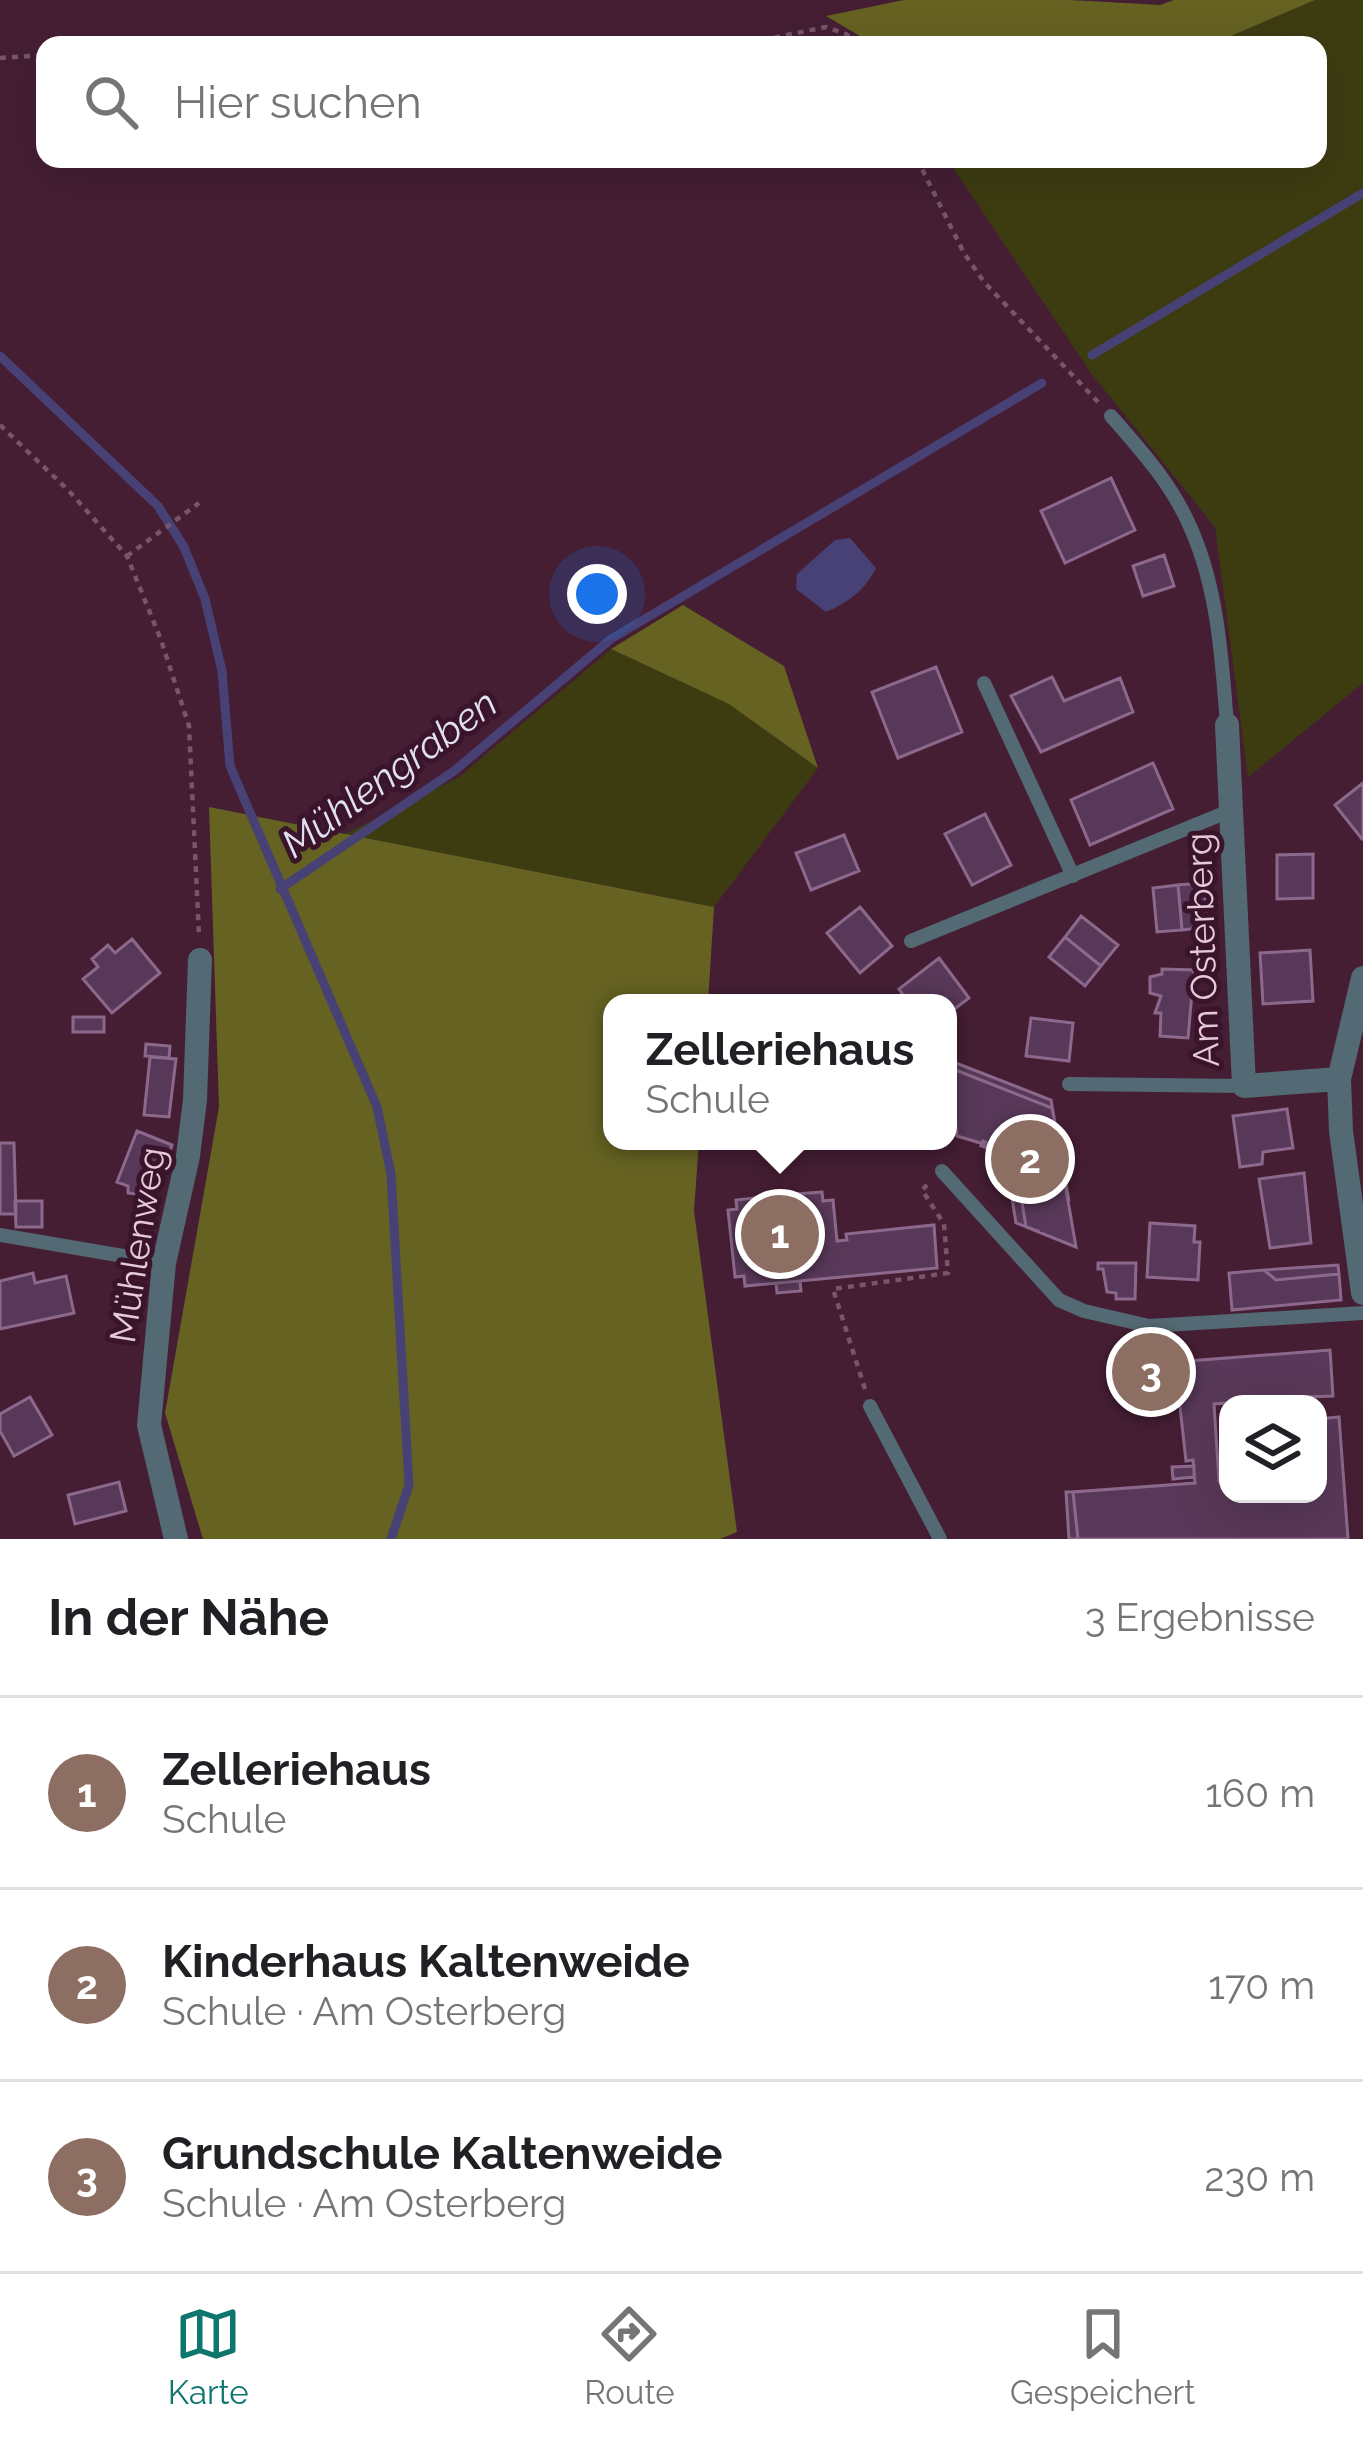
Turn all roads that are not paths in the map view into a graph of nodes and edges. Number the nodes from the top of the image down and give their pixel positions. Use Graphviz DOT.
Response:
graph roads {
  1 [pos="1111,416"];
  2 [pos="984,683"];
  3 [pos="1227,724"];
  4 [pos="1232,810"];
  5 [pos="1073,876"];
  6 [pos="911,940"];
  7 [pos="200,960"];
  8 [pos="1363,978"];
  9 [pos="1339,1078"];
  10 [pos="1069,1084"];
  11 [pos="1244,1087"];
  12 [pos="942,1171"];
  13 [pos="0,1235"];
  14 [pos="164,1263"];
  15 [pos="1363,1293"];
  16 [pos="1363,1313"];
  17 [pos="870,1406"];
  18 [pos="176,1539"];
  19 [pos="940,1539"];
  1 -- 3 [label="lane"];
  2 -- 5 [label="lane"];
  3 -- 4 [label="street, Am Osterberg"];
  4 -- 5 [label="lane, Am Osterberg"];
  4 -- 11 [label="street, Am Osterberg"];
  5 -- 6 [label="lane, Am Osterberg"];
  7 -- 14 [label="street, Mühlenweg"];
  8 -- 9 [label="street"];
  9 -- 11 [label="street, Am Osterberg"];
  9 -- 15 [label="street"];
  10 -- 11 [label="lane, Am Osterberg"];
  12 -- 16 [label="lane"];
  13 -- 14 [label="lane"];
  14 -- 18 [label="street, Mühlenweg"];
  17 -- 19 [label="lane"];
}
